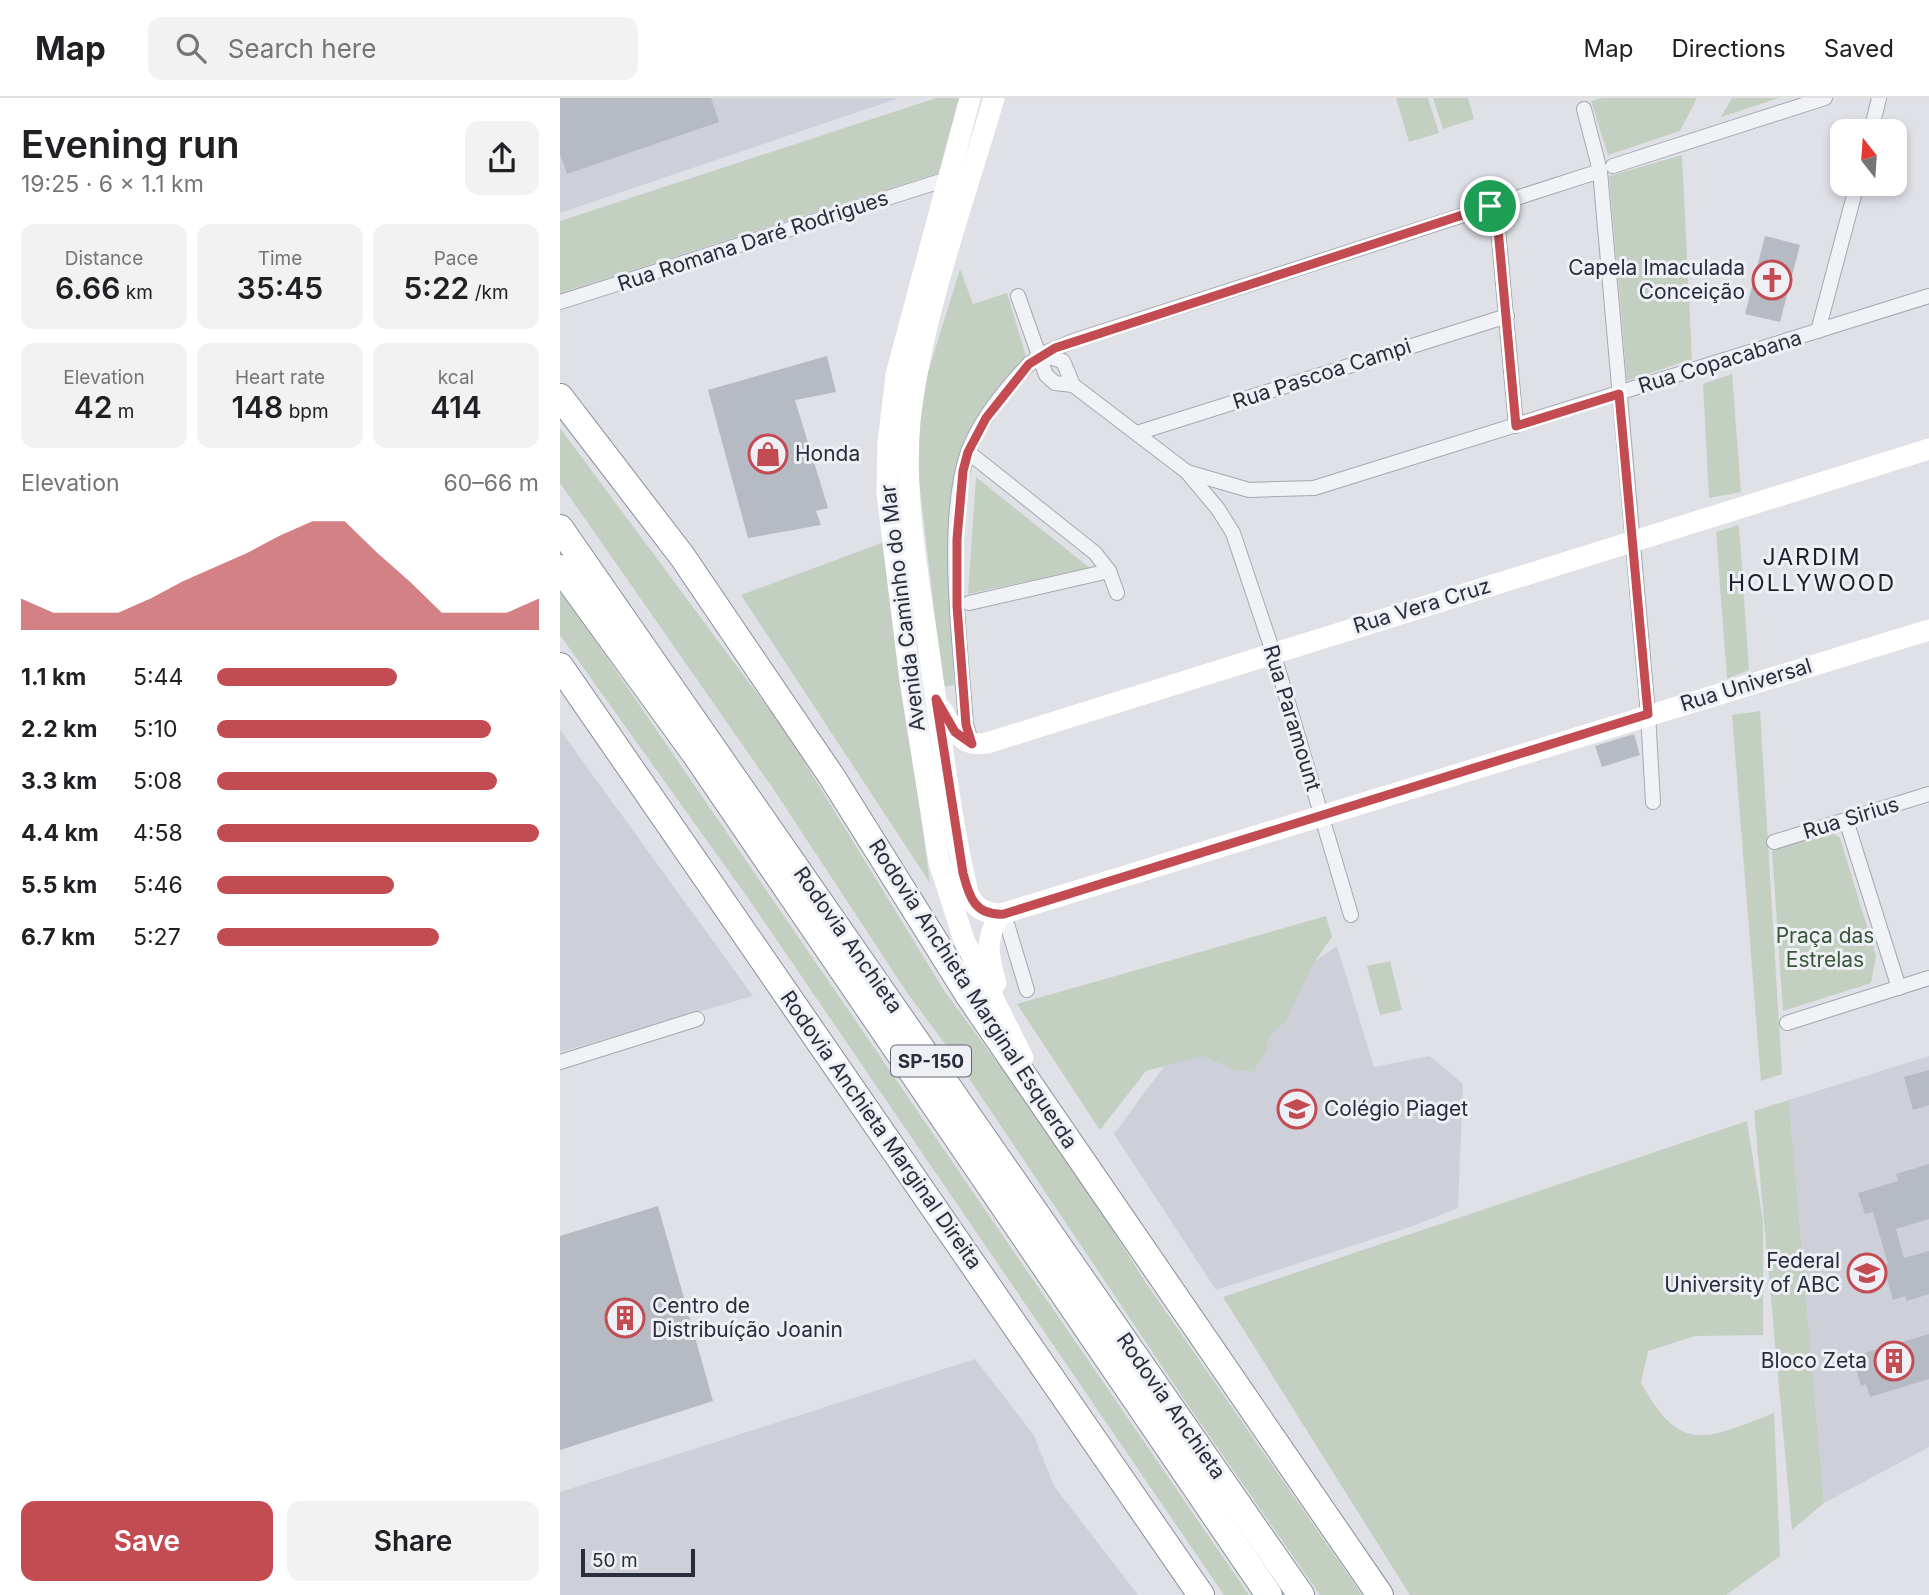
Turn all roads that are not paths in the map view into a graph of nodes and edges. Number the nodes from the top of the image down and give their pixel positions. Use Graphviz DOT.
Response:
graph roads {
  1 [pos="970,98"];
  2 [pos="994,98"];
  3 [pos="1825,98"];
  4 [pos="1879,98"];
  5 [pos="1584,109"];
  6 [pos="1874,119"];
  7 [pos="1606,169"];
  8 [pos="947,179"];
  9 [pos="1854,196"];
  10 [pos="1490,206"];
  11 [pos="1018,296"];
  12 [pos="1929,296"];
  13 [pos="560,302"];
  14 [pos="1507,316"];
  15 [pos="1818,331"];
  16 [pos="1040,355"];
  17 [pos="1073,384"];
  18 [pos="1619,394"];
  19 [pos="560,397"];
  20 [pos="1516,426"];
  21 [pos="1138,433"];
  22 [pos="1929,449"];
  23 [pos="968,452"];
  24 [pos="1187,472"];
  25 [pos="1226,486"];
  26 [pos="1228,524"];
  27 [pos="560,528"];
  28 [pos="1632,541"];
  29 [pos="560,568"];
  30 [pos="1109,571"];
  31 [pos="1117,593"];
  32 [pos="969,603"];
  33 [pos="1929,630"];
  34 [pos="1273,652"];
  35 [pos="560,666"];
  36 [pos="936,699"];
  37 [pos="1648,714"];
  38 [pos="972,744"];
  39 [pos="950,788"];
  40 [pos="1929,794"];
  41 [pos="1653,802"];
  42 [pos="1322,816"];
  43 [pos="1846,820"];
  44 [pos="1774,842"];
  45 [pos="1003,914"];
  46 [pos="1351,915"];
  47 [pos="1929,978"];
  48 [pos="1899,988"];
  49 [pos="1027,990"];
  50 [pos="697,1019"];
  51 [pos="1787,1023"];
  52 [pos="1016,1045"];
  53 [pos="560,1062"];
  54 [pos="1045,1104"];
  55 [pos="1202,1595"];
  56 [pos="1269,1595"];
  57 [pos="1301,1595"];
  58 [pos="1380,1595"];
  1 -- 8 [label="street, Avenida Caminho do Mar"];
  2 -- 36 [label="street, Avenida Caminho do Mar"];
  3 -- 7 [label="street"];
  4 -- 6 [label="street"];
  5 -- 7 [label="street"];
  7 -- 10 [label="street"];
  7 -- 18 [label="street"];
  8 -- 13 [label="street, Rua Romana Daré Rodrigues"];
  8 -- 52 [label="street, Avenida Caminho do Mar"];
  9 -- 15 [label="street"];
  10 -- 14 [label="street"];
  10 -- 16 [label="street"];
  11 -- 16 [label="street"];
  12 -- 15 [label="street, Rua Copacabana"];
  14 -- 20 [label="street"];
  14 -- 21 [label="street, Rua Pascoa Campi"];
  15 -- 18 [label="street, Rua Copacabana"];
  16 -- 17 [label="street, Rua Paramount"];
  16 -- 17 [label="street, Rua Paramount"];
  16 -- 23 [label="street"];
  17 -- 21 [label="street, Rua Paramount"];
  18 -- 20 [label="street, Rua Copacabana"];
  18 -- 28 [label="street"];
  19 -- 54 [label="highway, Rodovia Anchieta Marginal Esquerda / SP-150"];
  20 -- 25 [label="street, Rua Copacabana"];
  21 -- 24 [label="street, Rua Paramount"];
  22 -- 28 [label="street, Rua Vera Cruz"];
  23 -- 30 [label="street"];
  23 -- 38 [label="street"];
  24 -- 25 [label="street, Rua Copacabana"];
  24 -- 26 [label="street, Rua Paramount"];
  25 -- 26 [label="street, Rua Paramount"];
  26 -- 34 [label="street, Rua Paramount"];
  27 -- 57 [label="highway, Rodovia Anchieta / SP-150"];
  28 -- 34 [label="street, Rua Vera Cruz"];
  28 -- 37 [label="street"];
  29 -- 56 [label="highway, Rodovia Anchieta / SP-150"];
  30 -- 31 [label="street"];
  30 -- 32 [label="street"];
  33 -- 37 [label="street, Rua Universal"];
  34 -- 38 [label="street, Rua Vera Cruz"];
  34 -- 42 [label="street, Rua Paramount"];
  35 -- 55 [label="highway, Rodovia Anchieta Marginal Direita"];
  36 -- 38 [label="street"];
  36 -- 39 [label="street, Avenida Caminho do Mar"];
  37 -- 41 [label="street"];
  37 -- 42 [label="street, Rua Universal"];
  38 -- 39 [label="street"];
  39 -- 45 [label="street, Avenida Caminho do Mar"];
  40 -- 43 [label="street, Rua Sirius"];
  42 -- 45 [label="street, Rua Universal"];
  42 -- 46 [label="street, Rua Paramount"];
  43 -- 44 [label="street, Rua Sirius"];
  43 -- 48 [label="street"];
  45 -- 49 [label="street"];
  45 -- 52 [label="street"];
  47 -- 48 [label="street"];
  48 -- 51 [label="street"];
  50 -- 53 [label="street"];
  52 -- 54 [label="street, Avenida Caminho do Mar"];
  54 -- 58 [label="highway, Rodovia Anchieta Marginal Esquerda / SP-150"];
}
